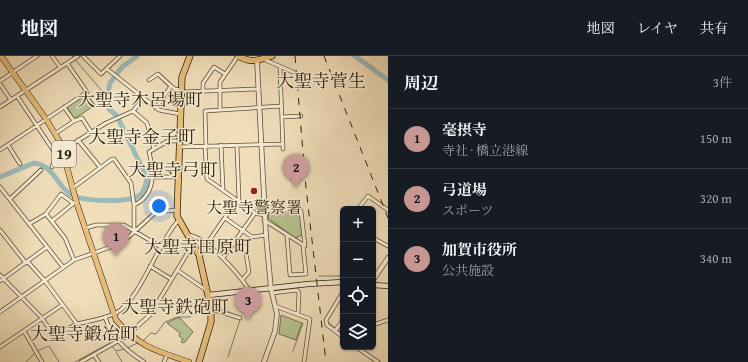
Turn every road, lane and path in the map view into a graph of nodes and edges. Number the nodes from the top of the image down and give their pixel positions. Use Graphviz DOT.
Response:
graph roads {
  1 [pos="1,56"];
  2 [pos="36,56"];
  3 [pos="52,56"];
  4 [pos="78,56"];
  5 [pos="83,56"];
  6 [pos="120,56"];
  7 [pos="190,56"];
  8 [pos="238,56"];
  9 [pos="272,56"];
  10 [pos="259,59"];
  11 [pos="68,62"];
  12 [pos="60,68"];
  13 [pos="280,68"];
  14 [pos="107,69"];
  15 [pos="13,72"];
  16 [pos="292,72"];
  17 [pos="225,74"];
  18 [pos="149,80"];
  19 [pos="0,83"];
  20 [pos="171,86"];
  21 [pos="259,88"];
  22 [pos="26,90"];
  23 [pos="181,91"];
  24 [pos="220,91"];
  25 [pos="203,92"];
  26 [pos="17,96"];
  27 [pos="143,99"];
  28 [pos="12,100"];
  29 [pos="281,106"];
  30 [pos="0,107"];
  31 [pos="64,107"];
  32 [pos="260,107"];
  33 [pos="156,108"];
  34 [pos="220,110"];
  35 [pos="133,111"];
  36 [pos="181,114"];
  37 [pos="282,116"];
  38 [pos="301,116"];
  39 [pos="46,119"];
  40 [pos="74,121"];
  41 [pos="36,125"];
  42 [pos="90,132"];
  43 [pos="56,133"];
  44 [pos="78,140"];
  45 [pos="0,144"];
  46 [pos="179,144"];
  47 [pos="262,144"];
  48 [pos="283,144"];
  49 [pos="8,145"];
  50 [pos="221,146"];
  51 [pos="237,146"];
  52 [pos="206,147"];
  53 [pos="1,149"];
  54 [pos="154,149"];
  55 [pos="283,149"];
  56 [pos="64,151"];
  57 [pos="149,152"];
  58 [pos="144,153"];
  59 [pos="57,154"];
  60 [pos="20,164"];
  61 [pos="52,167"];
  62 [pos="100,167"];
  63 [pos="41,170"];
  64 [pos="153,177"];
  65 [pos="178,177"];
  66 [pos="0,187"];
  67 [pos="74,189"];
  68 [pos="223,190"];
  69 [pos="10,199"];
  70 [pos="238,200"];
  71 [pos="76,203"];
  72 [pos="134,204"];
  73 [pos="360,206"];
  74 [pos="177,210"];
  75 [pos="388,210"];
  76 [pos="255,212"];
  77 [pos="264,213"];
  78 [pos="46,214"];
  79 [pos="225,218"];
  80 [pos="264,220"];
  81 [pos="52,221"];
  82 [pos="178,221"];
  83 [pos="29,224"];
  84 [pos="86,228"];
  85 [pos="0,230"];
  86 [pos="135,230"];
  87 [pos="242,230"];
  88 [pos="186,234"];
  89 [pos="266,235"];
  90 [pos="287,236"];
  91 [pos="235,240"];
  92 [pos="376,240"];
  93 [pos="193,244"];
  94 [pos="206,245"];
  95 [pos="303,246"];
  96 [pos="388,246"];
  97 [pos="47,247"];
  98 [pos="161,247"];
  99 [pos="94,252"];
  100 [pos="223,258"];
  101 [pos="388,258"];
  102 [pos="74,260"];
  103 [pos="27,263"];
  104 [pos="150,266"];
  105 [pos="63,267"];
  106 [pos="177,270"];
  107 [pos="0,275"];
  108 [pos="374,278"];
  109 [pos="171,279"];
  110 [pos="1,280"];
  111 [pos="242,280"];
  112 [pos="45,281"];
  113 [pos="340,282"];
  114 [pos="376,285"];
  115 [pos="388,286"];
  116 [pos="249,290"];
  117 [pos="272,291"];
  118 [pos="208,293"];
  119 [pos="22,297"];
  120 [pos="340,297"];
  121 [pos="62,305"];
  122 [pos="275,306"];
  123 [pos="211,309"];
  124 [pos="0,312"];
  125 [pos="112,314"];
  126 [pos="298,314"];
  127 [pos="104,317"];
  128 [pos="42,318"];
  129 [pos="240,318"];
  130 [pos="388,320"];
  131 [pos="76,324"];
  132 [pos="340,324"];
  133 [pos="376,324"];
  134 [pos="335,330"];
  135 [pos="24,331"];
  136 [pos="128,334"];
  137 [pos="340,334"];
  138 [pos="119,340"];
  139 [pos="0,347"];
  140 [pos="360,350"];
  141 [pos="167,354"];
  142 [pos="94,355"];
  143 [pos="42,362"];
  144 [pos="82,362"];
  145 [pos="99,362"];
  146 [pos="144,362"];
  147 [pos="164,362"];
  148 [pos="189,362"];
  149 [pos="200,362"];
  150 [pos="264,362"];
  151 [pos="304,362"];
  152 [pos="378,362"];
  1 -- 15 [label="main road, 19"];
  2 -- 15 [label="street"];
  3 -- 12 [label="street"];
  4 -- 11 [label="street"];
  5 -- 14 [label="street"];
  6 -- 14 [label="street"];
  7 -- 23 [label="highway"];
  8 -- 10 [label="highway"];
  8 -- 17 [label="street"];
  9 -- 10 [label="highway"];
  10 -- 13 [label="street"];
  10 -- 21 [label="street"];
  11 -- 12 [label="street"];
  11 -- 31 [label="street"];
  12 -- 22 [label="street"];
  13 -- 16 [label="street"];
  13 -- 29 [label="street"];
  14 -- 27 [label="street"];
  15 -- 19 [label="street"];
  15 -- 22 [label="main road, 19"];
  17 -- 24 [label="street"];
  17 -- 25 [label="street"];
  18 -- 20 [label="street"];
  19 -- 28 [label="street"];
  20 -- 23 [label="street"];
  20 -- 33 [label="street"];
  21 -- 24 [label="street"];
  21 -- 32 [label="street"];
  22 -- 26 [label="street"];
  22 -- 39 [label="main road, 19"];
  23 -- 25 [label="street"];
  23 -- 36 [label="highway"];
  24 -- 25 [label="street"];
  24 -- 34 [label="street"];
  26 -- 28 [label="street"];
  26 -- 41 [label="street"];
  27 -- 33 [label="street"];
  27 -- 35 [label="street"];
  28 -- 30 [label="street"];
  29 -- 32 [label="street"];
  29 -- 37 [label="street"];
  31 -- 39 [label="street"];
  31 -- 40 [label="street"];
  32 -- 34 [label="street"];
  32 -- 47 [label="street"];
  33 -- 36 [label="street"];
  34 -- 52 [label="street"];
  35 -- 42 [label="street"];
  35 -- 54 [label="street"];
  36 -- 46 [label="highway"];
  37 -- 38 [label="street"];
  37 -- 48 [label="street"];
  39 -- 41 [label="street"];
  39 -- 43 [label="main road, 19"];
  40 -- 42 [label="street"];
  40 -- 43 [label="street"];
  41 -- 49 [label="street"];
  41 -- 59 [label="street"];
  42 -- 44 [label="street"];
  43 -- 56 [label="main road, 19"];
  44 -- 56 [label="street"];
  44 -- 62 [label="street"];
  45 -- 53 [label="street"];
  46 -- 52 [label="street"];
  46 -- 54 [label="street"];
  46 -- 65 [label="highway"];
  47 -- 48 [label="street"];
  47 -- 51 [label="street"];
  47 -- 77 [label="street"];
  48 -- 55 [label="street"];
  49 -- 53 [label="street"];
  49 -- 60 [label="street"];
  50 -- 51 [label="street"];
  50 -- 52 [label="street"];
  50 -- 68 [label="street"];
  51 -- 70 [label="street"];
  52 -- 68 [label="street"];
  54 -- 57 [label="street"];
  56 -- 59 [label="street"];
  56 -- 67 [label="main road, 19"];
  57 -- 58 [label="street"];
  57 -- 64 [label="street"];
  59 -- 61 [label="street"];
  62 -- 67 [label="street"];
  62 -- 72 [label="street"];
  63 -- 69 [label="street"];
  64 -- 65 [label="street"];
  64 -- 72 [label="street"];
  65 -- 74 [label="highway"];
  66 -- 69 [label="street"];
  67 -- 71 [label="main road, 19"];
  68 -- 70 [label="street"];
  69 -- 83 [label="street"];
  70 -- 76 [label="street"];
  70 -- 79 [label="street"];
  71 -- 78 [label="street"];
  71 -- 81 [label="street"];
  71 -- 84 [label="main road, 19"];
  72 -- 86 [label="street"];
  73 -- 75 [label="street"];
  74 -- 82 [label="highway"];
  74 -- 86 [label="street"];
  76 -- 77 [label="street"];
  76 -- 87 [label="street"];
  77 -- 80 [label="street"];
  77 -- 95 [label="street"];
  78 -- 81 [label="street"];
  78 -- 83 [label="street"];
  79 -- 87 [label="street"];
  79 -- 94 [label="street"];
  80 -- 89 [label="street"];
  80 -- 90 [label="street"];
  81 -- 102 [label="street"];
  82 -- 88 [label="highway"];
  82 -- 98 [label="street"];
  83 -- 97 [label="street"];
  84 -- 86 [label="street"];
  84 -- 99 [label="main road, 19"];
  85 -- 103 [label="street"];
  86 -- 98 [label="street"];
  86 -- 99 [label="street"];
  87 -- 89 [label="street"];
  87 -- 91 [label="street"];
  88 -- 93 [label="highway"];
  88 -- 94 [label="street"];
  89 -- 117 [label="street"];
  90 -- 95 [label="street"];
  90 -- 95 [label="street"];
  91 -- 100 [label="street"];
  91 -- 111 [label="street"];
  92 -- 96 [label="street"];
  93 -- 106 [label="street"];
  93 -- 118 [label="highway"];
  94 -- 100 [label="street"];
  97 -- 103 [label="street"];
  97 -- 105 [label="street"];
  98 -- 104 [label="street"];
  99 -- 102 [label="street"];
  99 -- 125 [label="main road, 19"];
  100 -- 111 [label="street"];
  101 -- 108 [label="street"];
  102 -- 105 [label="street"];
  103 -- 110 [label="street"];
  103 -- 112 [label="street"];
  104 -- 109 [label="street"];
  104 -- 125 [label="street"];
  105 -- 112 [label="street"];
  106 -- 109 [label="street"];
  106 -- 118 [label="street"];
  107 -- 110 [label="street"];
  109 -- 136 [label="street"];
  110 -- 119 [label="street"];
  111 -- 116 [label="street"];
  112 -- 119 [label="street"];
  112 -- 121 [label="street"];
  113 -- 117 [label="main road"];
  114 -- 115 [label="main road"];
  116 -- 117 [label="main road"];
  116 -- 118 [label="main road"];
  117 -- 122 [label="street"];
  117 -- 126 [label="street"];
  118 -- 123 [label="highway"];
  119 -- 124 [label="street"];
  119 -- 128 [label="street"];
  120 -- 134 [label="street"];
  121 -- 128 [label="street"];
  121 -- 131 [label="street"];
  122 -- 126 [label="street"];
  122 -- 150 [label="street"];
  123 -- 129 [label="street"];
  123 -- 149 [label="highway"];
  125 -- 127 [label="street"];
  125 -- 136 [label="main road, 19"];
  126 -- 151 [label="street"];
  127 -- 131 [label="street"];
  127 -- 138 [label="street"];
  128 -- 131 [label="street"];
  128 -- 135 [label="street"];
  130 -- 133 [label="street"];
  132 -- 134 [label="street"];
  134 -- 137 [label="street"];
  135 -- 139 [label="street"];
  135 -- 143 [label="street"];
  136 -- 138 [label="street"];
  136 -- 141 [label="main road, 19"];
  138 -- 142 [label="street"];
  138 -- 146 [label="street"];
  140 -- 152 [label="street"];
  141 -- 147 [label="street"];
  141 -- 148 [label="main road, 19"];
  142 -- 144 [label="street"];
  142 -- 145 [label="street"];
}
